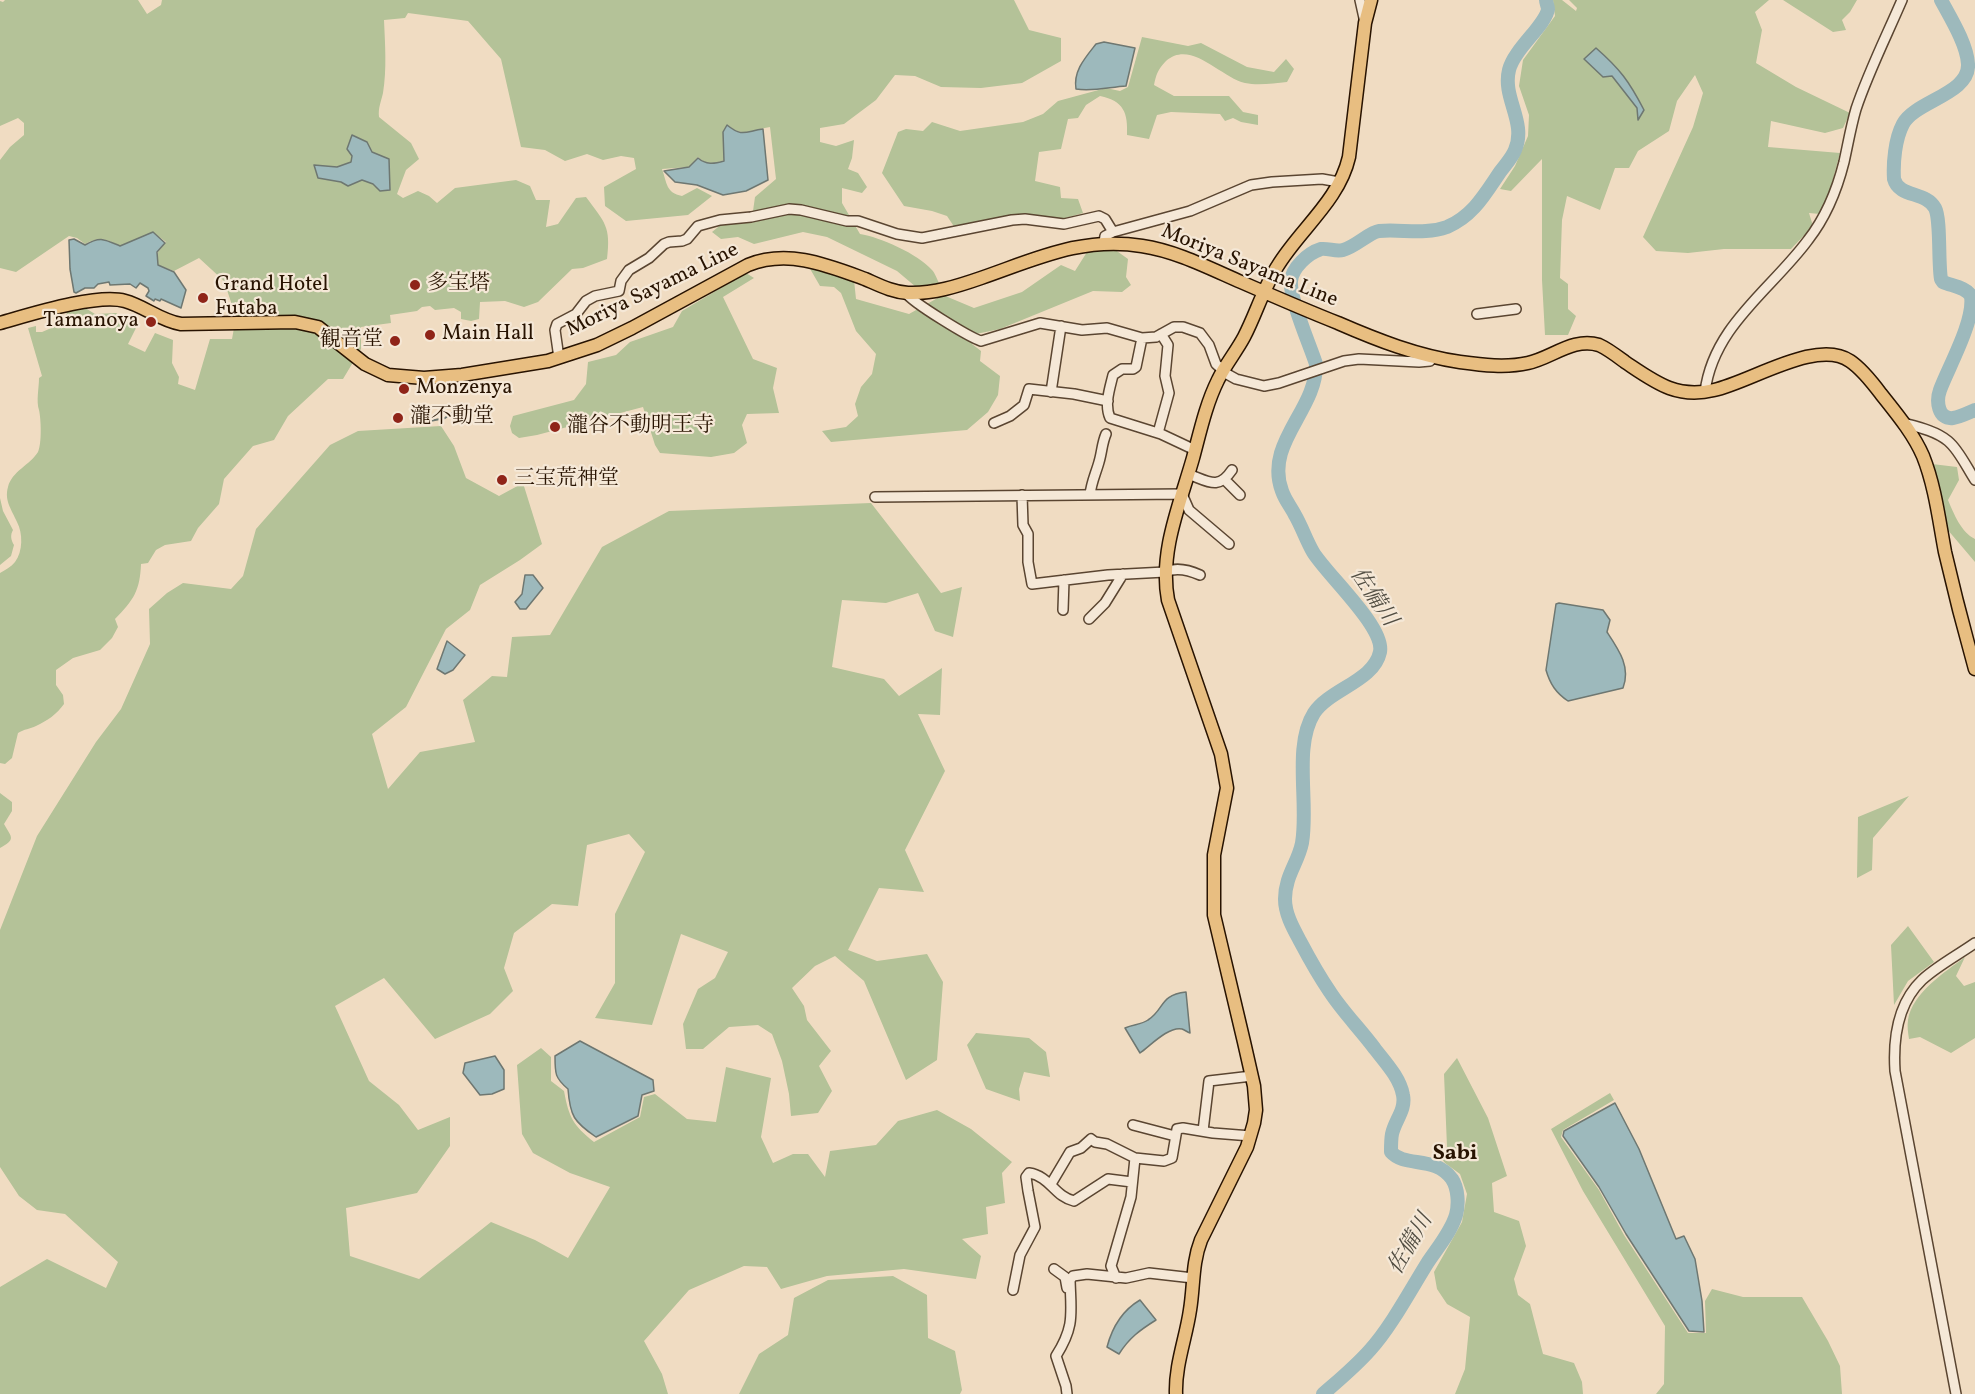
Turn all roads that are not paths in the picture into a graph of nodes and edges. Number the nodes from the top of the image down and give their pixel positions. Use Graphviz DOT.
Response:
graph roads {
  1 [pos="1360,0"];
  2 [pos="1371,0"];
  3 [pos="1902,0"];
  4 [pos="1365,23"];
  5 [pos="1339,182"];
  6 [pos="1113,232"];
  7 [pos="1104,242"];
  8 [pos="1264,292"];
  9 [pos="906,293"];
  10 [pos="1516,309"];
  11 [pos="1477,314"];
  12 [pos="0,323"];
  13 [pos="1061,326"];
  14 [pos="1161,334"];
  15 [pos="1142,338"];
  16 [pos="1432,357"];
  17 [pos="559,358"];
  18 [pos="1223,370"];
  19 [pos="1051,392"];
  20 [pos="1705,392"];
  21 [pos="1108,401"];
  22 [pos="994,423"];
  23 [pos="1904,423"];
  24 [pos="1158,433"];
  25 [pos="1106,434"];
  26 [pos="1195,450"];
  27 [pos="1232,470"];
  28 [pos="1188,474"];
  29 [pos="1225,480"];
  30 [pos="1975,480"];
  31 [pos="1182,494"];
  32 [pos="1023,495"];
  33 [pos="1090,495"];
  34 [pos="1240,495"];
  35 [pos="874,497"];
  36 [pos="1229,544"];
  37 [pos="1165,572"];
  38 [pos="1123,574"];
  39 [pos="1200,574"];
  40 [pos="1064,580"];
  41 [pos="1063,610"];
  42 [pos="1089,619"];
  43 [pos="1975,669"];
  44 [pos="1975,943"];
  45 [pos="1252,1076"];
  46 [pos="1133,1125"];
  47 [pos="1203,1131"];
  48 [pos="1175,1136"];
  49 [pos="1251,1136"];
  50 [pos="1135,1158"];
  51 [pos="1132,1182"];
  52 [pos="1051,1184"];
  53 [pos="1054,1269"];
  54 [pos="1116,1278"];
  55 [pos="1193,1278"];
  56 [pos="1013,1290"];
  57 [pos="1071,1291"];
  58 [pos="1067,1394"];
  59 [pos="1176,1394"];
  60 [pos="1956,1394"];
  1 -- 4 [label="street"];
  2 -- 4 [label="main road"];
  3 -- 20 [label="street"];
  4 -- 5 [label="main road"];
  5 -- 6 [label="street"];
  5 -- 8 [label="main road"];
  6 -- 7 [label="street"];
  6 -- 17 [label="street"];
  7 -- 8 [label="main road, Moriya Sayama Line"];
  7 -- 9 [label="main road, Moriya Sayama Line"];
  8 -- 16 [label="main road, Moriya Sayama Line"];
  8 -- 18 [label="main road"];
  9 -- 13 [label="street"];
  9 -- 17 [label="main road, Moriya Sayama Line"];
  10 -- 11 [label="street"];
  12 -- 17 [label="main road, Moriya Sayama Line"];
  13 -- 15 [label="street"];
  13 -- 19 [label="street"];
  14 -- 15 [label="street"];
  14 -- 18 [label="street"];
  14 -- 24 [label="street"];
  15 -- 21 [label="street"];
  16 -- 18 [label="street"];
  16 -- 20 [label="main road, Moriya Sayama Line"];
  18 -- 26 [label="main road"];
  19 -- 21 [label="street"];
  19 -- 22 [label="street"];
  20 -- 23 [label="main road, Moriya Sayama Line"];
  21 -- 24 [label="street"];
  23 -- 30 [label="street"];
  23 -- 43 [label="main road, Moriya Sayama Line"];
  24 -- 26 [label="street"];
  25 -- 33 [label="street"];
  26 -- 28 [label="main road"];
  27 -- 29 [label="street"];
  28 -- 29 [label="street"];
  28 -- 31 [label="main road"];
  29 -- 34 [label="street"];
  31 -- 33 [label="street"];
  31 -- 36 [label="street"];
  31 -- 37 [label="main road"];
  32 -- 33 [label="street"];
  32 -- 35 [label="street"];
  32 -- 40 [label="street"];
  37 -- 38 [label="street"];
  37 -- 39 [label="street"];
  37 -- 45 [label="main road"];
  38 -- 40 [label="street"];
  38 -- 42 [label="street"];
  40 -- 41 [label="street"];
  44 -- 60 [label="street"];
  45 -- 47 [label="street"];
  45 -- 49 [label="main road"];
  46 -- 48 [label="street"];
  47 -- 48 [label="street"];
  47 -- 49 [label="street"];
  48 -- 50 [label="street"];
  49 -- 55 [label="main road"];
  50 -- 51 [label="street"];
  50 -- 52 [label="street"];
  51 -- 52 [label="street"];
  51 -- 54 [label="street"];
  52 -- 56 [label="street"];
  53 -- 57 [label="street"];
  54 -- 55 [label="street"];
  54 -- 57 [label="street"];
  55 -- 59 [label="main road"];
  57 -- 58 [label="street"];
}
